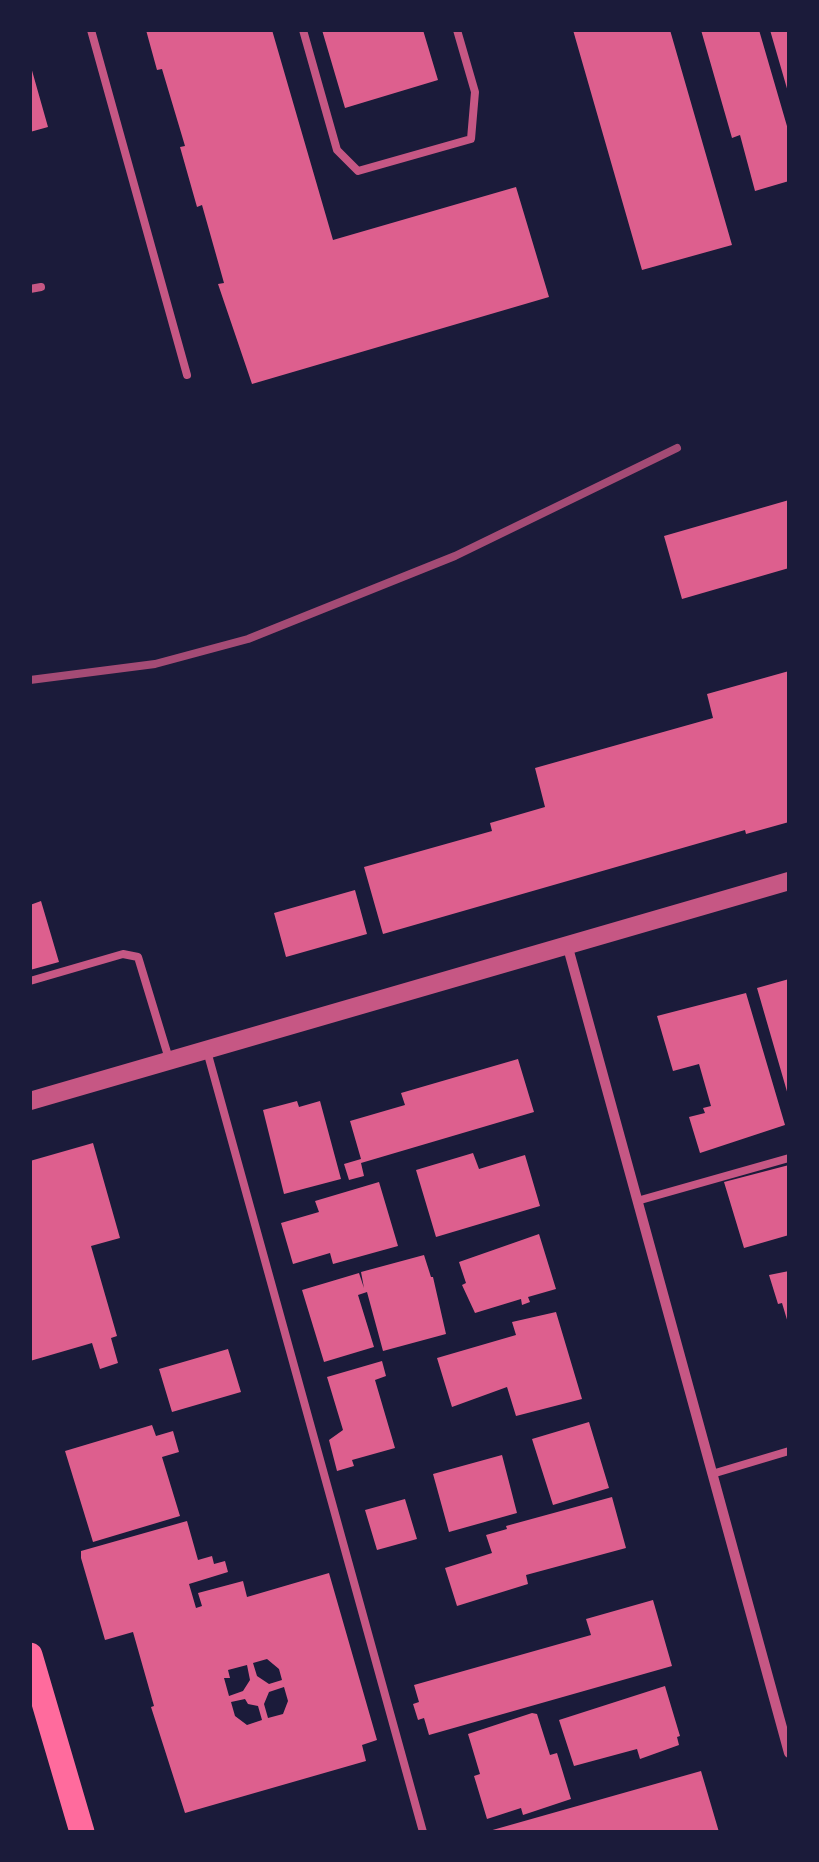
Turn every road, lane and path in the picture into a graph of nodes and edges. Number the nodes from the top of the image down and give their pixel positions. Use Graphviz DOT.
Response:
graph roads {
  1 [pos="91,30"];
  2 [pos="303,30"];
  3 [pos="457,30"];
  4 [pos="41,287"];
  5 [pos="30,289"];
  6 [pos="188,375"];
  7 [pos="789,881"];
  8 [pos="566,944"];
  9 [pos="30,982"];
  10 [pos="206,1048"];
  11 [pos="169,1059"];
  12 [pos="30,1101"];
  13 [pos="789,1158"];
  14 [pos="637,1201"];
  15 [pos="789,1451"];
  16 [pos="712,1474"];
  17 [pos="30,1655"];
  18 [pos="789,1753"];
  19 [pos="82,1832"];
  20 [pos="423,1832"];
  1 -- 6 [label="lane"];
  2 -- 3 [label="lane"];
  4 -- 5 [label="lane"];
  7 -- 8 [label="street"];
  8 -- 10 [label="street"];
  8 -- 14 [label="street"];
  9 -- 11 [label="lane"];
  10 -- 11 [label="street"];
  10 -- 20 [label="lane"];
  11 -- 12 [label="street"];
  13 -- 14 [label="lane"];
  14 -- 16 [label="street"];
  15 -- 16 [label="lane"];
  16 -- 18 [label="street"];
  17 -- 19 [label="main road"];
}
